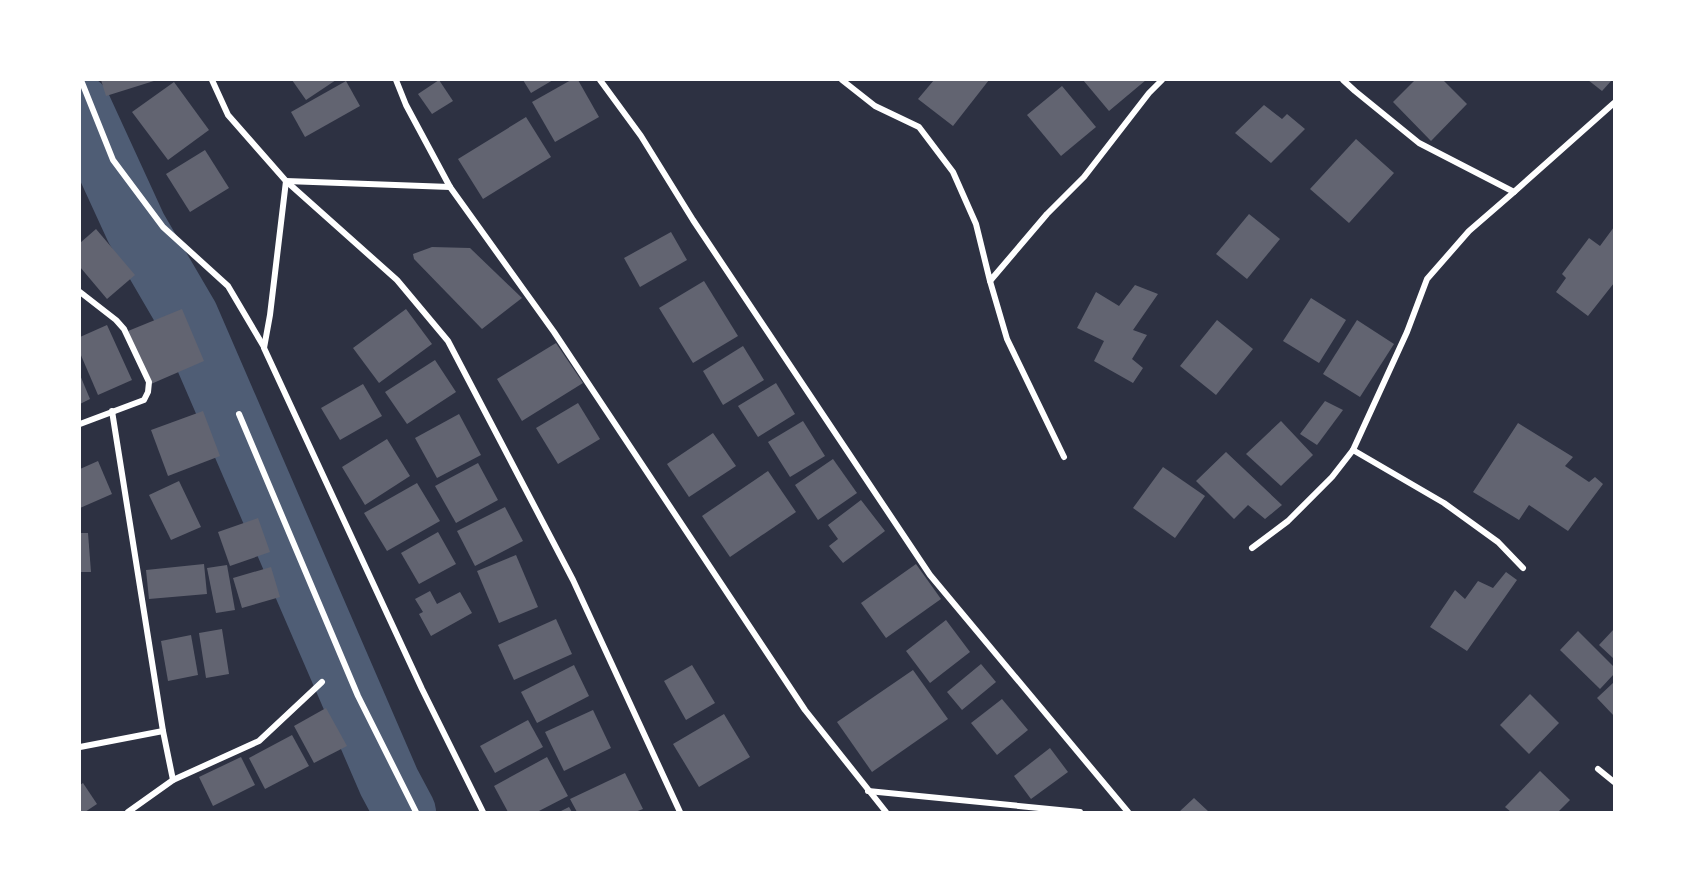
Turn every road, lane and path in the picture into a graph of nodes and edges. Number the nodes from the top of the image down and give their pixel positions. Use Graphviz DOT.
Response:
graph roads {
  1 [pos="81,80"];
  2 [pos="212,80"];
  3 [pos="396,80"];
  4 [pos="600,80"];
  5 [pos="842,80"];
  6 [pos="1162,80"];
  7 [pos="1344,80"];
  8 [pos="1614,103"];
  9 [pos="286,181"];
  10 [pos="450,188"];
  11 [pos="1514,192"];
  12 [pos="990,281"];
  13 [pos="80,292"];
  14 [pos="264,348"];
  15 [pos="112,411"];
  16 [pos="239,414"];
  17 [pos="80,423"];
  18 [pos="1353,450"];
  19 [pos="1064,458"];
  20 [pos="1252,548"];
  21 [pos="1523,568"];
  22 [pos="322,682"];
  23 [pos="163,731"];
  24 [pos="80,747"];
  25 [pos="1598,769"];
  26 [pos="173,780"];
  27 [pos="1614,782"];
  28 [pos="867,790"];
  29 [pos="128,813"];
  30 [pos="416,813"];
  31 [pos="483,813"];
  32 [pos="680,813"];
  33 [pos="886,813"];
  34 [pos="1080,813"];
  35 [pos="1128,813"];
  1 -- 14 [label="street"];
  2 -- 9 [label="street"];
  3 -- 10 [label="street"];
  4 -- 35 [label="street"];
  5 -- 12 [label="street"];
  6 -- 12 [label="street"];
  7 -- 11 [label="street"];
  8 -- 11 [label="street"];
  9 -- 10 [label="street"];
  9 -- 14 [label="street"];
  9 -- 32 [label="street"];
  10 -- 28 [label="street"];
  11 -- 18 [label="street"];
  12 -- 19 [label="street"];
  13 -- 15 [label="street"];
  14 -- 31 [label="street"];
  15 -- 17 [label="street"];
  15 -- 23 [label="street"];
  16 -- 30 [label="street"];
  18 -- 20 [label="street"];
  18 -- 21 [label="street"];
  22 -- 26 [label="street"];
  23 -- 24 [label="street"];
  23 -- 26 [label="street"];
  25 -- 27 [label="street"];
  26 -- 29 [label="street"];
  28 -- 33 [label="street"];
  28 -- 34 [label="street"];
}
